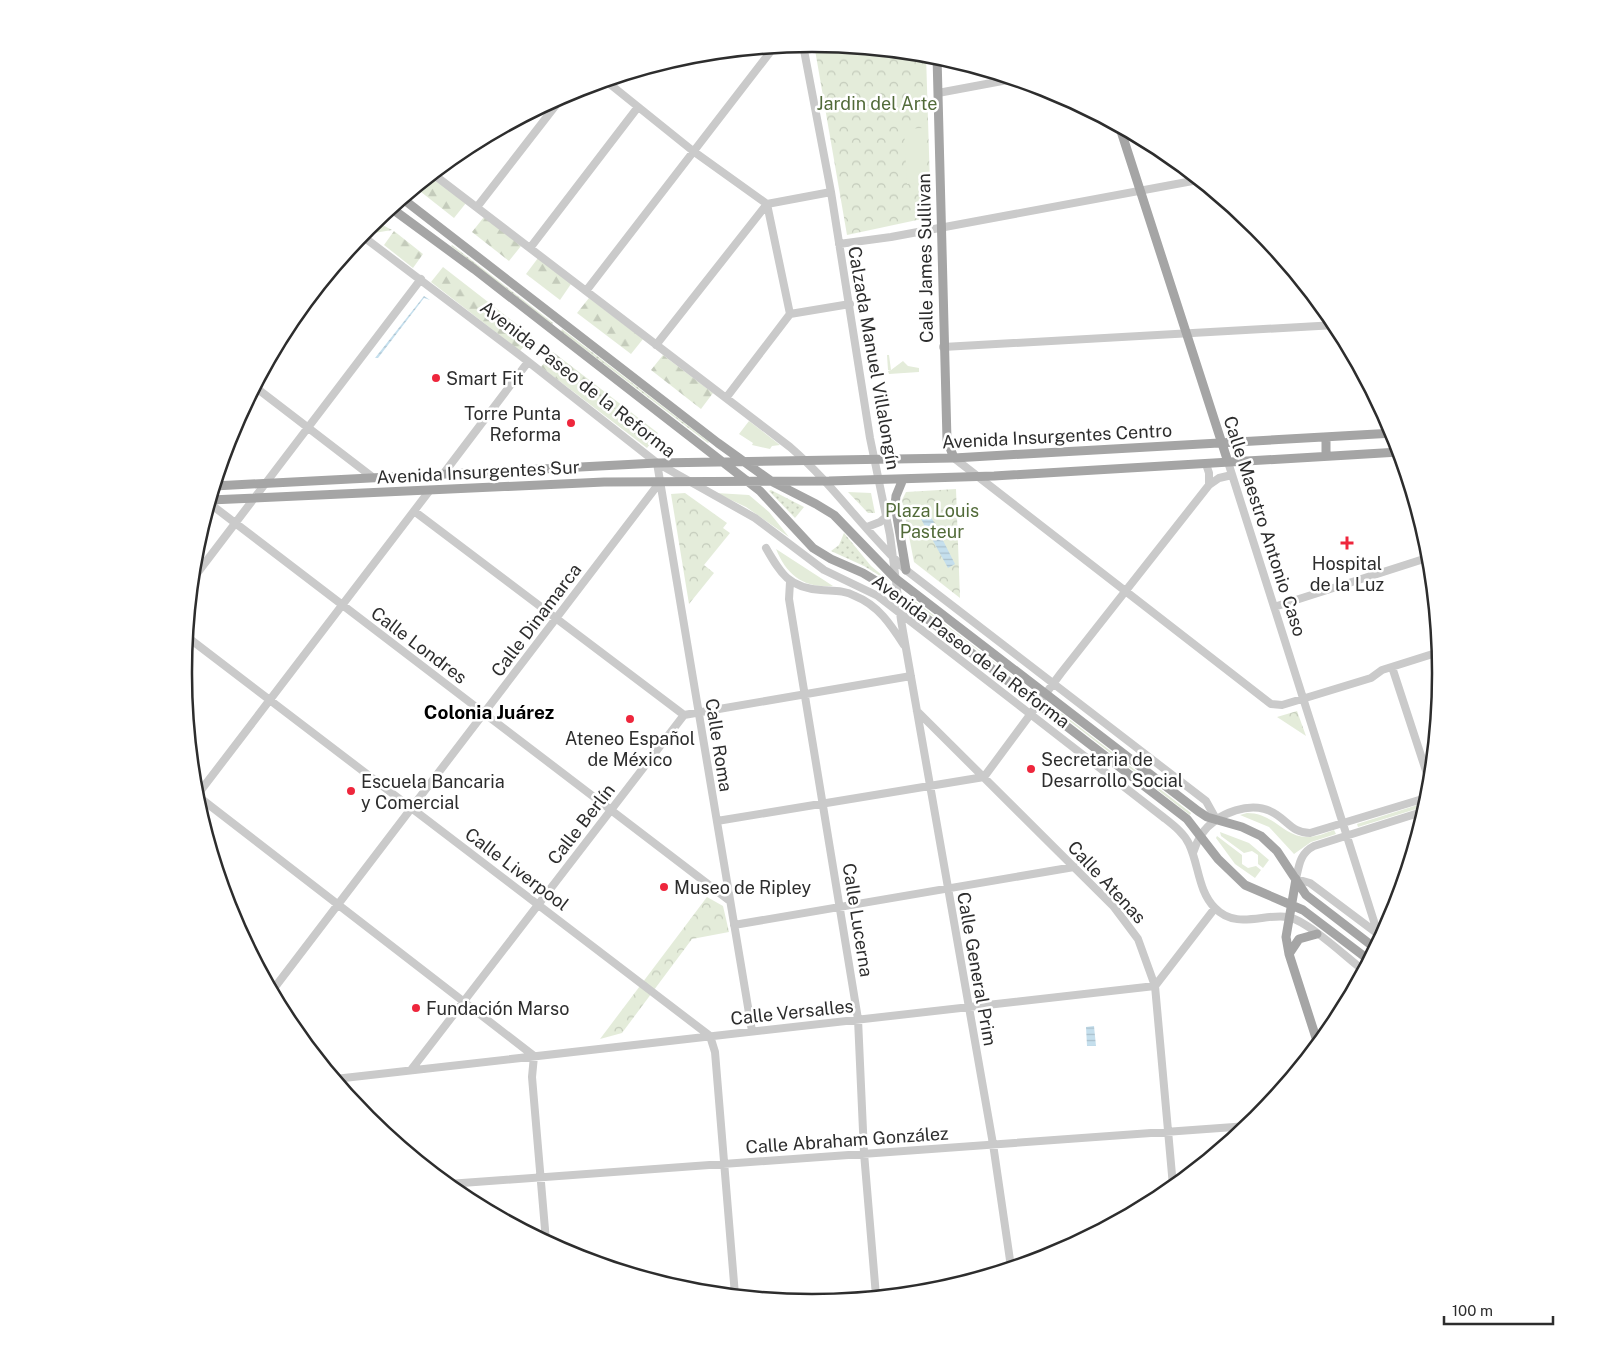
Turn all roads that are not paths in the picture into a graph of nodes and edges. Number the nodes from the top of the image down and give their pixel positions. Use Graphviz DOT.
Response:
graph roads {
  1 [pos="804,52"];
  2 [pos="769,54"];
  3 [pos="937,65"];
  4 [pos="1001,82"];
  5 [pos="611,86"];
  6 [pos="938,93"];
  7 [pos="638,108"];
  8 [pos="552,110"];
  9 [pos="1123,136"];
  10 [pos="693,151"];
  11 [pos="438,178"];
  12 [pos="1191,181"];
  13 [pos="1140,191"];
  14 [pos="830,192"];
  15 [pos="407,202"];
  16 [pos="767,204"];
  17 [pos="477,207"];
  18 [pos="397,212"];
  19 [pos="940,227"];
  20 [pos="368,240"];
  21 [pos="839,244"];
  22 [pos="530,248"];
  23 [pos="421,279"];
  24 [pos="586,291"];
  25 [pos="850,304"];
  26 [pos="790,314"];
  27 [pos="1326,326"];
  28 [pos="1187,333"];
  29 [pos="656,345"];
  30 [pos="944,347"];
  31 [pos="528,362"];
  32 [pos="260,391"];
  33 [pos="726,398"];
  34 [pos="308,428"];
  35 [pos="1384,434"];
  36 [pos="1326,437"];
  37 [pos="1222,443"];
  38 [pos="1391,452"];
  39 [pos="1326,456"];
  40 [pos="954,458"];
  41 [pos="875,460"];
  42 [pos="807,461"];
  43 [pos="722,462"];
  44 [pos="745,462"];
  45 [pos="1228,462"];
  46 [pos="657,463"];
  47 [pos="1206,464"];
  48 [pos="444,473"];
  49 [pos="1232,475"];
  50 [pos="371,476"];
  51 [pos="979,476"];
  52 [pos="903,479"];
  53 [pos="880,480"];
  54 [pos="268,481"];
  55 [pos="747,481"];
  56 [pos="771,481"];
  57 [pos="824,481"];
  58 [pos="660,482"];
  59 [pos="690,482"];
  60 [pos="221,485"];
  61 [pos="1209,485"];
  62 [pos="430,490"];
  63 [pos="256,498"];
  64 [pos="216,501"];
  65 [pos="215,506"];
  66 [pos="414,511"];
  67 [pos="887,516"];
  68 [pos="236,524"];
  69 [pos="867,527"];
  70 [pos="766,548"];
  71 [pos="893,558"];
  72 [pos="1422,560"];
  73 [pos="200,569"];
  74 [pos="906,570"];
  75 [pos="895,578"];
  76 [pos="790,582"];
  77 [pos="1127,592"];
  78 [pos="897,595"];
  79 [pos="342,605"];
  80 [pos="1274,607"];
  81 [pos="900,612"];
  82 [pos="556,618"];
  83 [pos="193,641"];
  84 [pos="905,646"];
  85 [pos="1432,654"];
  86 [pos="1392,667"];
  87 [pos="911,676"];
  88 [pos="1054,684"];
  89 [pos="1047,694"];
  90 [pos="805,695"];
  91 [pos="270,699"];
  92 [pos="1303,699"];
  93 [pos="1039,705"];
  94 [pos="917,711"];
  95 [pos="483,713"];
  96 [pos="699,714"];
  97 [pos="684,715"];
  98 [pos="1031,716"];
  99 [pos="1425,768"];
  100 [pos="984,777"];
  101 [pos="930,786"];
  102 [pos="202,788"];
  103 [pos="1420,800"];
  104 [pos="205,803"];
  105 [pos="823,804"];
  106 [pos="411,808"];
  107 [pos="611,810"];
  108 [pos="1416,814"];
  109 [pos="1216,819"];
  110 [pos="717,821"];
  111 [pos="1343,823"];
  112 [pos="1201,835"];
  113 [pos="1347,835"];
  114 [pos="1193,853"];
  115 [pos="1074,867"];
  116 [pos="1296,879"];
  117 [pos="948,890"];
  118 [pos="730,901"];
  119 [pos="1291,903"];
  120 [pos="338,904"];
  121 [pos="538,904"];
  122 [pos="841,908"];
  123 [pos="1215,908"];
  124 [pos="1288,917"];
  125 [pos="734,925"];
  126 [pos="1377,928"];
  127 [pos="1375,932"];
  128 [pos="1317,934"];
  129 [pos="1370,944"];
  130 [pos="1289,954"];
  131 [pos="1364,956"];
  132 [pos="1358,966"];
  133 [pos="276,985"];
  134 [pos="1155,986"];
  135 [pos="464,1001"];
  136 [pos="969,1007"];
  137 [pos="858,1019"];
  138 [pos="752,1031"];
  139 [pos="710,1036"];
  140 [pos="1315,1036"];
  141 [pos="534,1056"];
  142 [pos="411,1070"];
  143 [pos="342,1078"];
  144 [pos="1235,1127"];
  145 [pos="1169,1131"];
  146 [pos="993,1144"];
  147 [pos="864,1153"];
  148 [pos="724,1164"];
  149 [pos="540,1177"];
  150 [pos="1173,1177"];
  151 [pos="459,1183"];
  152 [pos="545,1233"];
  153 [pos="1010,1261"];
  154 [pos="734,1288"];
  155 [pos="875,1290"];
  1 -- 14 [label="street, Calzada Manuel Villalongín"];
  2 -- 10 [label="street"];
  3 -- 6 [label="main road, Calle James Sullivan"];
  4 -- 6 [label="street"];
  5 -- 7 [label="street"];
  6 -- 19 [label="main road, Calle James Sullivan"];
  7 -- 10 [label="street"];
  7 -- 22 [label="street"];
  8 -- 17 [label="street"];
  9 -- 13 [label="main road, Calle Maestro Antonio Caso"];
  10 -- 16 [label="street"];
  10 -- 24 [label="street"];
  11 -- 17 [label="street, Avenida Paseo de la Reforma"];
  12 -- 13 [label="street"];
  13 -- 19 [label="street"];
  13 -- 28 [label="main road, Calle Maestro Antonio Caso"];
  14 -- 16 [label="street"];
  14 -- 21 [label="street, Calzada Manuel Villalongín"];
  15 -- 44 [label="main road, Avenida Paseo de la Reforma"];
  16 -- 26 [label="street"];
  16 -- 29 [label="street"];
  17 -- 22 [label="street, Avenida Paseo de la Reforma"];
  18 -- 43 [label="main road, Avenida Paseo de la Reforma"];
  19 -- 21 [label="street"];
  19 -- 30 [label="main road, Calle James Sullivan"];
  20 -- 23 [label="street, Avenida Paseo de la Reforma"];
  21 -- 25 [label="street, Calzada Manuel Villalongín"];
  22 -- 24 [label="street, Avenida Paseo de la Reforma"];
  23 -- 31 [label="street, Avenida Paseo de la Reforma"];
  23 -- 34 [label="street"];
  24 -- 29 [label="street, Avenida Paseo de la Reforma"];
  25 -- 26 [label="street"];
  25 -- 41 [label="street, Calzada Manuel Villalongín"];
  26 -- 33 [label="street"];
  27 -- 28 [label="street"];
  28 -- 30 [label="street"];
  28 -- 37 [label="main road, Calle Maestro Antonio Caso"];
  29 -- 33 [label="street, Avenida Paseo de la Reforma"];
  30 -- 40 [label="main road, Calle James Sullivan"];
  31 -- 46 [label="street, Avenida Paseo de la Reforma"];
  31 -- 48 [label="street"];
  32 -- 34 [label="street"];
  33 -- 42 [label="street, Avenida Paseo de la Reforma"];
  34 -- 50 [label="street"];
  34 -- 54 [label="street"];
  35 -- 36 [label="main road, Avenida Insurgentes Centro"];
  36 -- 37 [label="main road, Avenida Insurgentes Centro"];
  36 -- 39 [label="main road"];
  37 -- 40 [label="main road, Avenida Insurgentes Centro"];
  37 -- 45 [label="main road, Calle Maestro Antonio Caso"];
  38 -- 39 [label="main road, Avenida Insurgentes Centro"];
  39 -- 45 [label="main road, Avenida Insurgentes Centro"];
  40 -- 41 [label="main road, Avenida Insurgentes Centro"];
  40 -- 51 [label="street"];
  41 -- 42 [label="main road, Avenida Insurgentes Centro"];
  41 -- 53 [label="street, Calzada Manuel Villalongín"];
  42 -- 44 [label="main road, Avenida Insurgentes Centro"];
  42 -- 57 [label="street, Avenida Paseo de la Reforma"];
  43 -- 44 [label="main road, Avenida Insurgentes Centro"];
  43 -- 46 [label="main road, Avenida Insurgentes Sur"];
  43 -- 55 [label="main road, Avenida Paseo de la Reforma"];
  44 -- 56 [label="main road, Avenida Paseo de la Reforma"];
  45 -- 47 [label="main road, Avenida Insurgentes Centro"];
  45 -- 49 [label="street, Calle Maestro Antonio Caso"];
  46 -- 48 [label="main road, Avenida Insurgentes Sur"];
  46 -- 58 [label="street, Calle Roma"];
  46 -- 59 [label="street, Avenida Paseo de la Reforma"];
  47 -- 51 [label="main road, Avenida Insurgentes Centro"];
  47 -- 61 [label="street"];
  48 -- 50 [label="main road, Avenida Insurgentes Sur"];
  49 -- 61 [label="street"];
  49 -- 80 [label="street, Calle Maestro Antonio Caso"];
  50 -- 54 [label="main road, Avenida Insurgentes Sur"];
  51 -- 52 [label="main road, Avenida Insurgentes Centro"];
  51 -- 77 [label="street"];
  52 -- 53 [label="main road, Avenida Insurgentes Centro"];
  52 -- 74 [label="main road"];
  53 -- 57 [label="main road, Avenida Insurgentes Centro"];
  53 -- 67 [label="street, Calzada Manuel Villalongín"];
  54 -- 60 [label="main road, Avenida Insurgentes Sur"];
  54 -- 63 [label="street"];
  55 -- 56 [label="main road, Avenida Insurgentes Centro"];
  55 -- 59 [label="main road, Avenida Insurgentes Sur"];
  55 -- 78 [label="main road, Avenida Paseo de la Reforma"];
  56 -- 57 [label="main road, Avenida Insurgentes Centro"];
  56 -- 75 [label="main road, Avenida Paseo de la Reforma"];
  57 -- 69 [label="street, Avenida Paseo de la Reforma"];
  58 -- 59 [label="main road, Avenida Insurgentes Sur"];
  58 -- 62 [label="main road, Avenida Insurgentes Sur"];
  58 -- 82 [label="street, Calle Dinamarca"];
  58 -- 96 [label="street, Calle Roma"];
  59 -- 81 [label="street, Avenida Paseo de la Reforma"];
  61 -- 77 [label="street"];
  62 -- 63 [label="main road, Avenida Insurgentes Sur"];
  62 -- 66 [label="street"];
  63 -- 64 [label="main road, Avenida Insurgentes Sur"];
  63 -- 68 [label="street"];
  65 -- 68 [label="street, Calle Londres"];
  66 -- 79 [label="street"];
  66 -- 82 [label="street"];
  67 -- 69 [label="street"];
  67 -- 71 [label="street, Calzada Manuel Villalongín"];
  68 -- 73 [label="street"];
  68 -- 79 [label="street, Calle Londres"];
  69 -- 71 [label="street, Avenida Paseo de la Reforma"];
  70 -- 76 [label="street"];
  71 -- 74 [label="street, Avenida Paseo de la Reforma"];
  71 -- 75 [label="street, Calzada Manuel Villalongín"];
  72 -- 80 [label="street"];
  74 -- 88 [label="street, Avenida Paseo de la Reforma"];
  75 -- 78 [label="street, Calzada Manuel Villalongín"];
  75 -- 89 [label="main road, Avenida Paseo de la Reforma"];
  76 -- 84 [label="street, Avenida Paseo de la Reforma"];
  76 -- 90 [label="street, Calle Lucerna"];
  77 -- 88 [label="street"];
  77 -- 92 [label="street"];
  78 -- 81 [label="street, Calzada Manuel Villalongín"];
  78 -- 93 [label="main road, Avenida Paseo de la Reforma"];
  79 -- 91 [label="street"];
  79 -- 95 [label="street, Calle Londres"];
  80 -- 92 [label="street, Calle Maestro Antonio Caso"];
  81 -- 84 [label="street, Calzada Manuel Villalongín"];
  81 -- 98 [label="street, Avenida Paseo de la Reforma"];
  82 -- 95 [label="street, Calle Dinamarca"];
  82 -- 97 [label="street"];
  83 -- 91 [label="street, Calle Liverpool"];
  84 -- 87 [label="street, Calzada Manuel Villalongín"];
  85 -- 86 [label="street"];
  86 -- 92 [label="street"];
  86 -- 99 [label="street"];
  87 -- 90 [label="street"];
  87 -- 94 [label="street, Calle General Prim"];
  88 -- 89 [label="street"];
  88 -- 109 [label="street, Avenida Paseo de la Reforma"];
  89 -- 93 [label="street"];
  89 -- 109 [label="main road, Avenida Paseo de la Reforma"];
  90 -- 96 [label="street"];
  90 -- 105 [label="street, Calle Lucerna"];
  91 -- 102 [label="street"];
  91 -- 106 [label="street, Calle Liverpool"];
  92 -- 111 [label="street, Calle Maestro Antonio Caso"];
  93 -- 98 [label="street"];
  93 -- 112 [label="main road, Avenida Paseo de la Reforma"];
  94 -- 100 [label="street, Calle Atenas"];
  94 -- 101 [label="street, Calle General Prim"];
  95 -- 106 [label="street, Calle Dinamarca"];
  95 -- 107 [label="street, Calle Londres"];
  96 -- 97 [label="street"];
  96 -- 110 [label="street, Calle Roma"];
  97 -- 107 [label="street, Calle Berlín"];
  98 -- 100 [label="street"];
  98 -- 114 [label="street, Avenida Paseo de la Reforma"];
  100 -- 101 [label="street"];
  100 -- 115 [label="street, Calle Atenas"];
  101 -- 105 [label="street"];
  101 -- 117 [label="street, Calle General Prim"];
  103 -- 111 [label="street"];
  104 -- 120 [label="street"];
  105 -- 110 [label="street"];
  105 -- 122 [label="street, Calle Lucerna"];
  106 -- 120 [label="street, Calle Dinamarca"];
  106 -- 121 [label="street, Calle Liverpool"];
  107 -- 118 [label="street, Calle Londres"];
  107 -- 121 [label="street, Calle Berlín"];
  108 -- 113 [label="street"];
  109 -- 111 [label="street"];
  109 -- 112 [label="street"];
  109 -- 116 [label="main road, Avenida Paseo de la Reforma"];
  110 -- 118 [label="street, Calle Roma"];
  111 -- 113 [label="street, Calle Maestro Antonio Caso"];
  112 -- 114 [label="street"];
  112 -- 119 [label="main road, Avenida Paseo de la Reforma"];
  113 -- 116 [label="street"];
  113 -- 126 [label="street, Calle Maestro Antonio Caso"];
  114 -- 123 [label="street, Avenida Paseo de la Reforma"];
  115 -- 117 [label="street"];
  115 -- 134 [label="street, Calle Atenas"];
  116 -- 119 [label="main road"];
  116 -- 127 [label="street"];
  116 -- 129 [label="main road, Avenida Paseo de la Reforma"];
  117 -- 122 [label="street"];
  117 -- 136 [label="street, Calle General Prim"];
  118 -- 125 [label="street, Calle Roma"];
  119 -- 124 [label="main road"];
  119 -- 131 [label="main road, Avenida Paseo de la Reforma"];
  120 -- 133 [label="street, Calle Dinamarca"];
  120 -- 135 [label="street"];
  121 -- 135 [label="street, Calle Berlín"];
  121 -- 139 [label="street, Calle Liverpool"];
  122 -- 125 [label="street"];
  122 -- 137 [label="street, Calle Lucerna"];
  123 -- 124 [label="street"];
  123 -- 134 [label="street"];
  124 -- 128 [label="street"];
  124 -- 130 [label="main road"];
  125 -- 138 [label="street, Calle Roma"];
  128 -- 130 [label="main road"];
  128 -- 132 [label="street"];
  130 -- 140 [label="main road"];
  134 -- 136 [label="street, Calle Versalles"];
  134 -- 145 [label="street, Calle Atenas"];
  135 -- 141 [label="street"];
  135 -- 142 [label="street, Calle Berlín"];
  136 -- 137 [label="street, Calle Versalles"];
  136 -- 146 [label="street, Calle General Prim"];
  137 -- 138 [label="street, Calle Versalles"];
  137 -- 147 [label="street, Calle Lucerna"];
  138 -- 139 [label="street, Calle Versalles"];
  139 -- 141 [label="street, Calle Versalles"];
  139 -- 148 [label="street"];
  141 -- 142 [label="street, Calle Versalles"];
  141 -- 149 [label="street"];
  142 -- 143 [label="street, Calle Versalles"];
  144 -- 145 [label="street, Calle Abraham González"];
  145 -- 146 [label="street, Calle Abraham González"];
  145 -- 150 [label="street, Calle Atenas"];
  146 -- 147 [label="street, Calle Abraham González"];
  146 -- 153 [label="street, Calle General Prim"];
  147 -- 148 [label="street, Calle Abraham González"];
  147 -- 155 [label="street, Calle Lucerna"];
  148 -- 149 [label="street, Calle Abraham González"];
  148 -- 154 [label="street"];
  149 -- 151 [label="street, Calle Abraham González"];
  149 -- 152 [label="street"];
}
